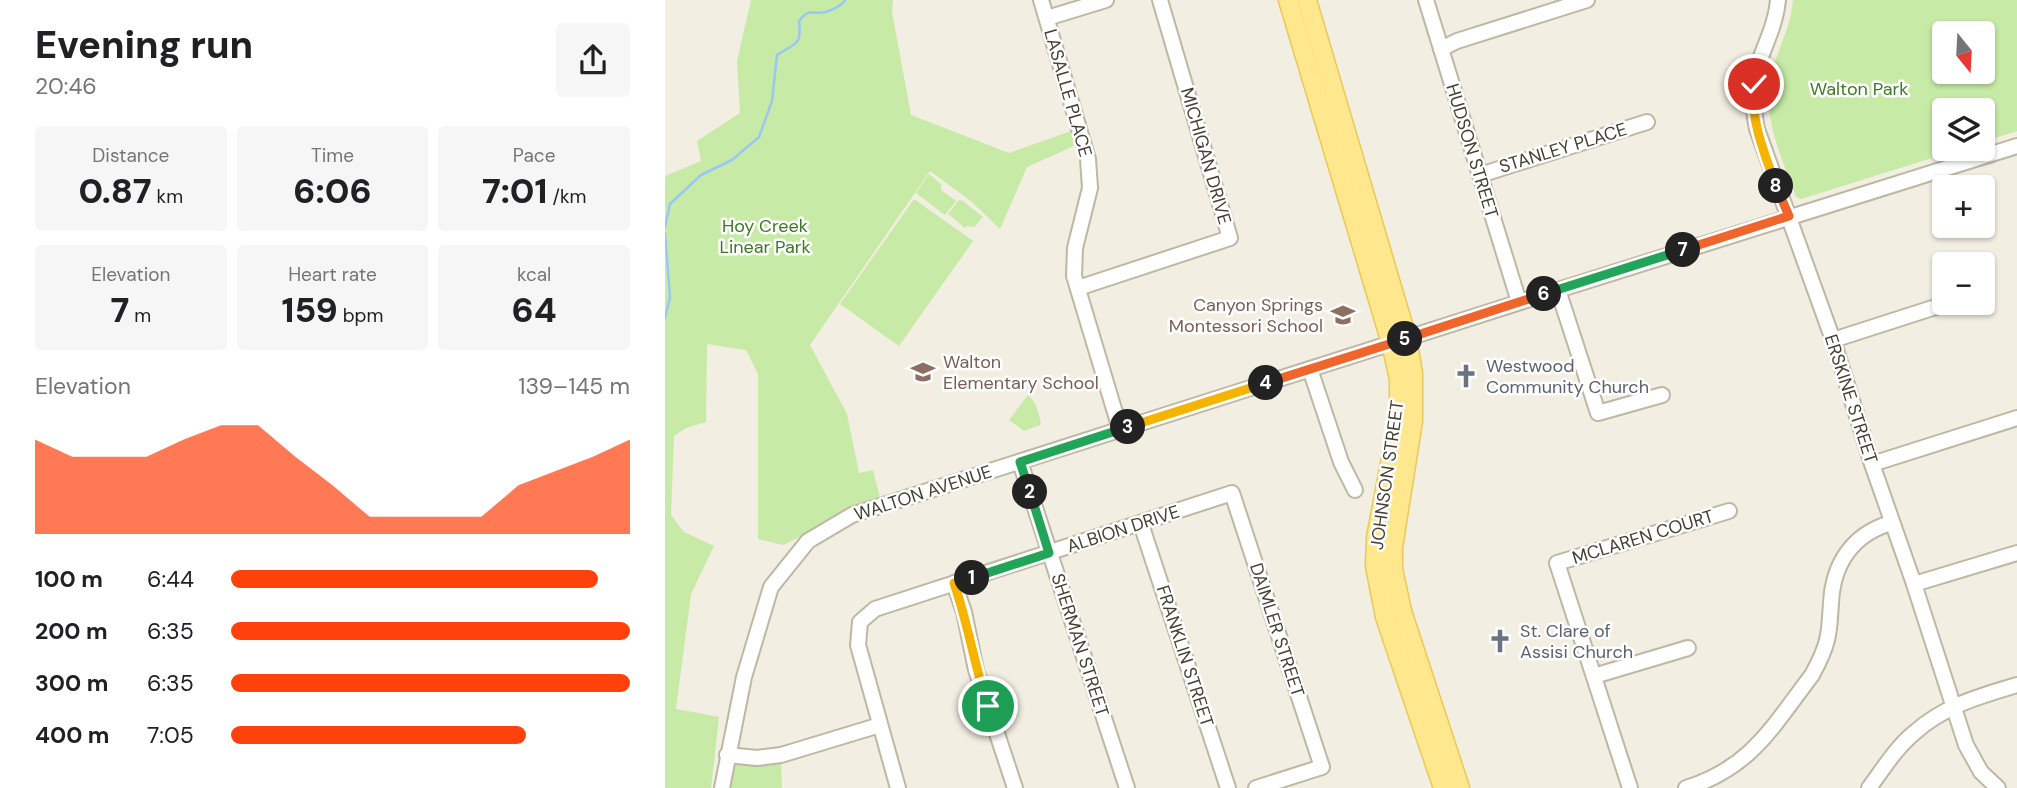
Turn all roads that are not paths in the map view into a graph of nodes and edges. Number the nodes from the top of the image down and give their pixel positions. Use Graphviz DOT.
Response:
graph roads {
  1 [pos="1041,0"];
  2 [pos="1106,0"];
  3 [pos="1160,0"];
  4 [pos="1288,0"];
  5 [pos="1307,0"];
  6 [pos="1426,0"];
  7 [pos="1587,0"];
  8 [pos="1778,0"];
  9 [pos="1047,18"];
  10 [pos="1441,49"];
  11 [pos="1647,122"];
  12 [pos="2017,146"];
  13 [pos="1480,175"];
  14 [pos="1789,216"];
  15 [pos="1078,288"];
  16 [pos="1558,290"];
  17 [pos="1519,302"];
  18 [pos="1932,308"];
  19 [pos="1833,340"];
  20 [pos="1399,341"];
  21 [pos="1310,369"];
  22 [pos="1661,395"];
  23 [pos="2017,418"];
  24 [pos="1121,429"];
  25 [pos="1020,462"];
  26 [pos="1871,464"];
  27 [pos="1356,490"];
  28 [pos="1232,493"];
  29 [pos="1729,511"];
  30 [pos="1892,523"];
  31 [pos="1141,524"];
  32 [pos="2017,552"];
  33 [pos="1049,553"];
  34 [pos="954,583"];
  35 [pos="1914,584"];
  36 [pos="1688,648"];
  37 [pos="1594,676"];
  38 [pos="2017,685"];
  39 [pos="1953,706"];
  40 [pos="880,725"];
  41 [pos="727,755"];
  42 [pos="722,788"];
  43 [pos="898,788"];
  44 [pos="1015,788"];
  45 [pos="1127,788"];
  46 [pos="1228,788"];
  47 [pos="1257,788"];
  48 [pos="1443,788"];
  49 [pos="1460,788"];
  50 [pos="1630,788"];
  51 [pos="1686,788"];
  52 [pos="1868,788"];
  53 [pos="1998,788"];
  1 -- 9 [label="street, LASALLE PLACE"];
  2 -- 9 [label="street"];
  3 -- 15 [label="street, MICHIGAN DRIVE"];
  4 -- 20 [label="main road, JOHNSON STREET"];
  5 -- 20 [label="main road, JOHNSON STREET"];
  6 -- 10 [label="street, HUDSON STREET"];
  7 -- 10 [label="street"];
  8 -- 14 [label="street, ERSKINE STREET"];
  9 -- 15 [label="street, LASALLE PLACE"];
  10 -- 13 [label="street, HUDSON STREET"];
  11 -- 13 [label="street, STANLEY PLACE"];
  12 -- 14 [label="street, WALTON AVENUE"];
  13 -- 17 [label="street, HUDSON STREET"];
  14 -- 16 [label="street, WALTON AVENUE"];
  14 -- 19 [label="street, ERSKINE STREET"];
  15 -- 24 [label="street, LASALLE PLACE"];
  16 -- 17 [label="street, WALTON AVENUE"];
  16 -- 22 [label="street"];
  17 -- 20 [label="street, WALTON AVENUE"];
  18 -- 19 [label="street"];
  19 -- 26 [label="street, ERSKINE STREET"];
  20 -- 21 [label="street, WALTON AVENUE"];
  20 -- 48 [label="main road, JOHNSON STREET"];
  20 -- 49 [label="main road, JOHNSON STREET"];
  21 -- 24 [label="street, WALTON AVENUE"];
  21 -- 27 [label="street"];
  23 -- 26 [label="street"];
  24 -- 25 [label="street, WALTON AVENUE"];
  25 -- 33 [label="street, SHERMAN STREET"];
  25 -- 41 [label="street, WALTON AVENUE"];
  26 -- 30 [label="street, ERSKINE STREET"];
  28 -- 31 [label="street, ALBION DRIVE"];
  28 -- 47 [label="street, DAIMLER STREET"];
  29 -- 37 [label="street, MCLAREN COURT"];
  30 -- 35 [label="street, ERSKINE STREET"];
  30 -- 51 [label="street"];
  31 -- 33 [label="street, ALBION DRIVE"];
  31 -- 46 [label="street, FRANKLIN STREET"];
  32 -- 35 [label="street"];
  33 -- 34 [label="street, ALBION DRIVE"];
  33 -- 45 [label="street, SHERMAN STREET"];
  34 -- 40 [label="street, ALBION DRIVE"];
  34 -- 44 [label="street"];
  35 -- 39 [label="street, ERSKINE STREET"];
  36 -- 37 [label="street"];
  37 -- 50 [label="street"];
  38 -- 39 [label="street"];
  39 -- 52 [label="street"];
  39 -- 53 [label="street, ERSKINE STREET"];
  40 -- 41 [label="street"];
  40 -- 43 [label="street, ALBION DRIVE"];
  41 -- 42 [label="street, WALTON AVENUE"];
}
